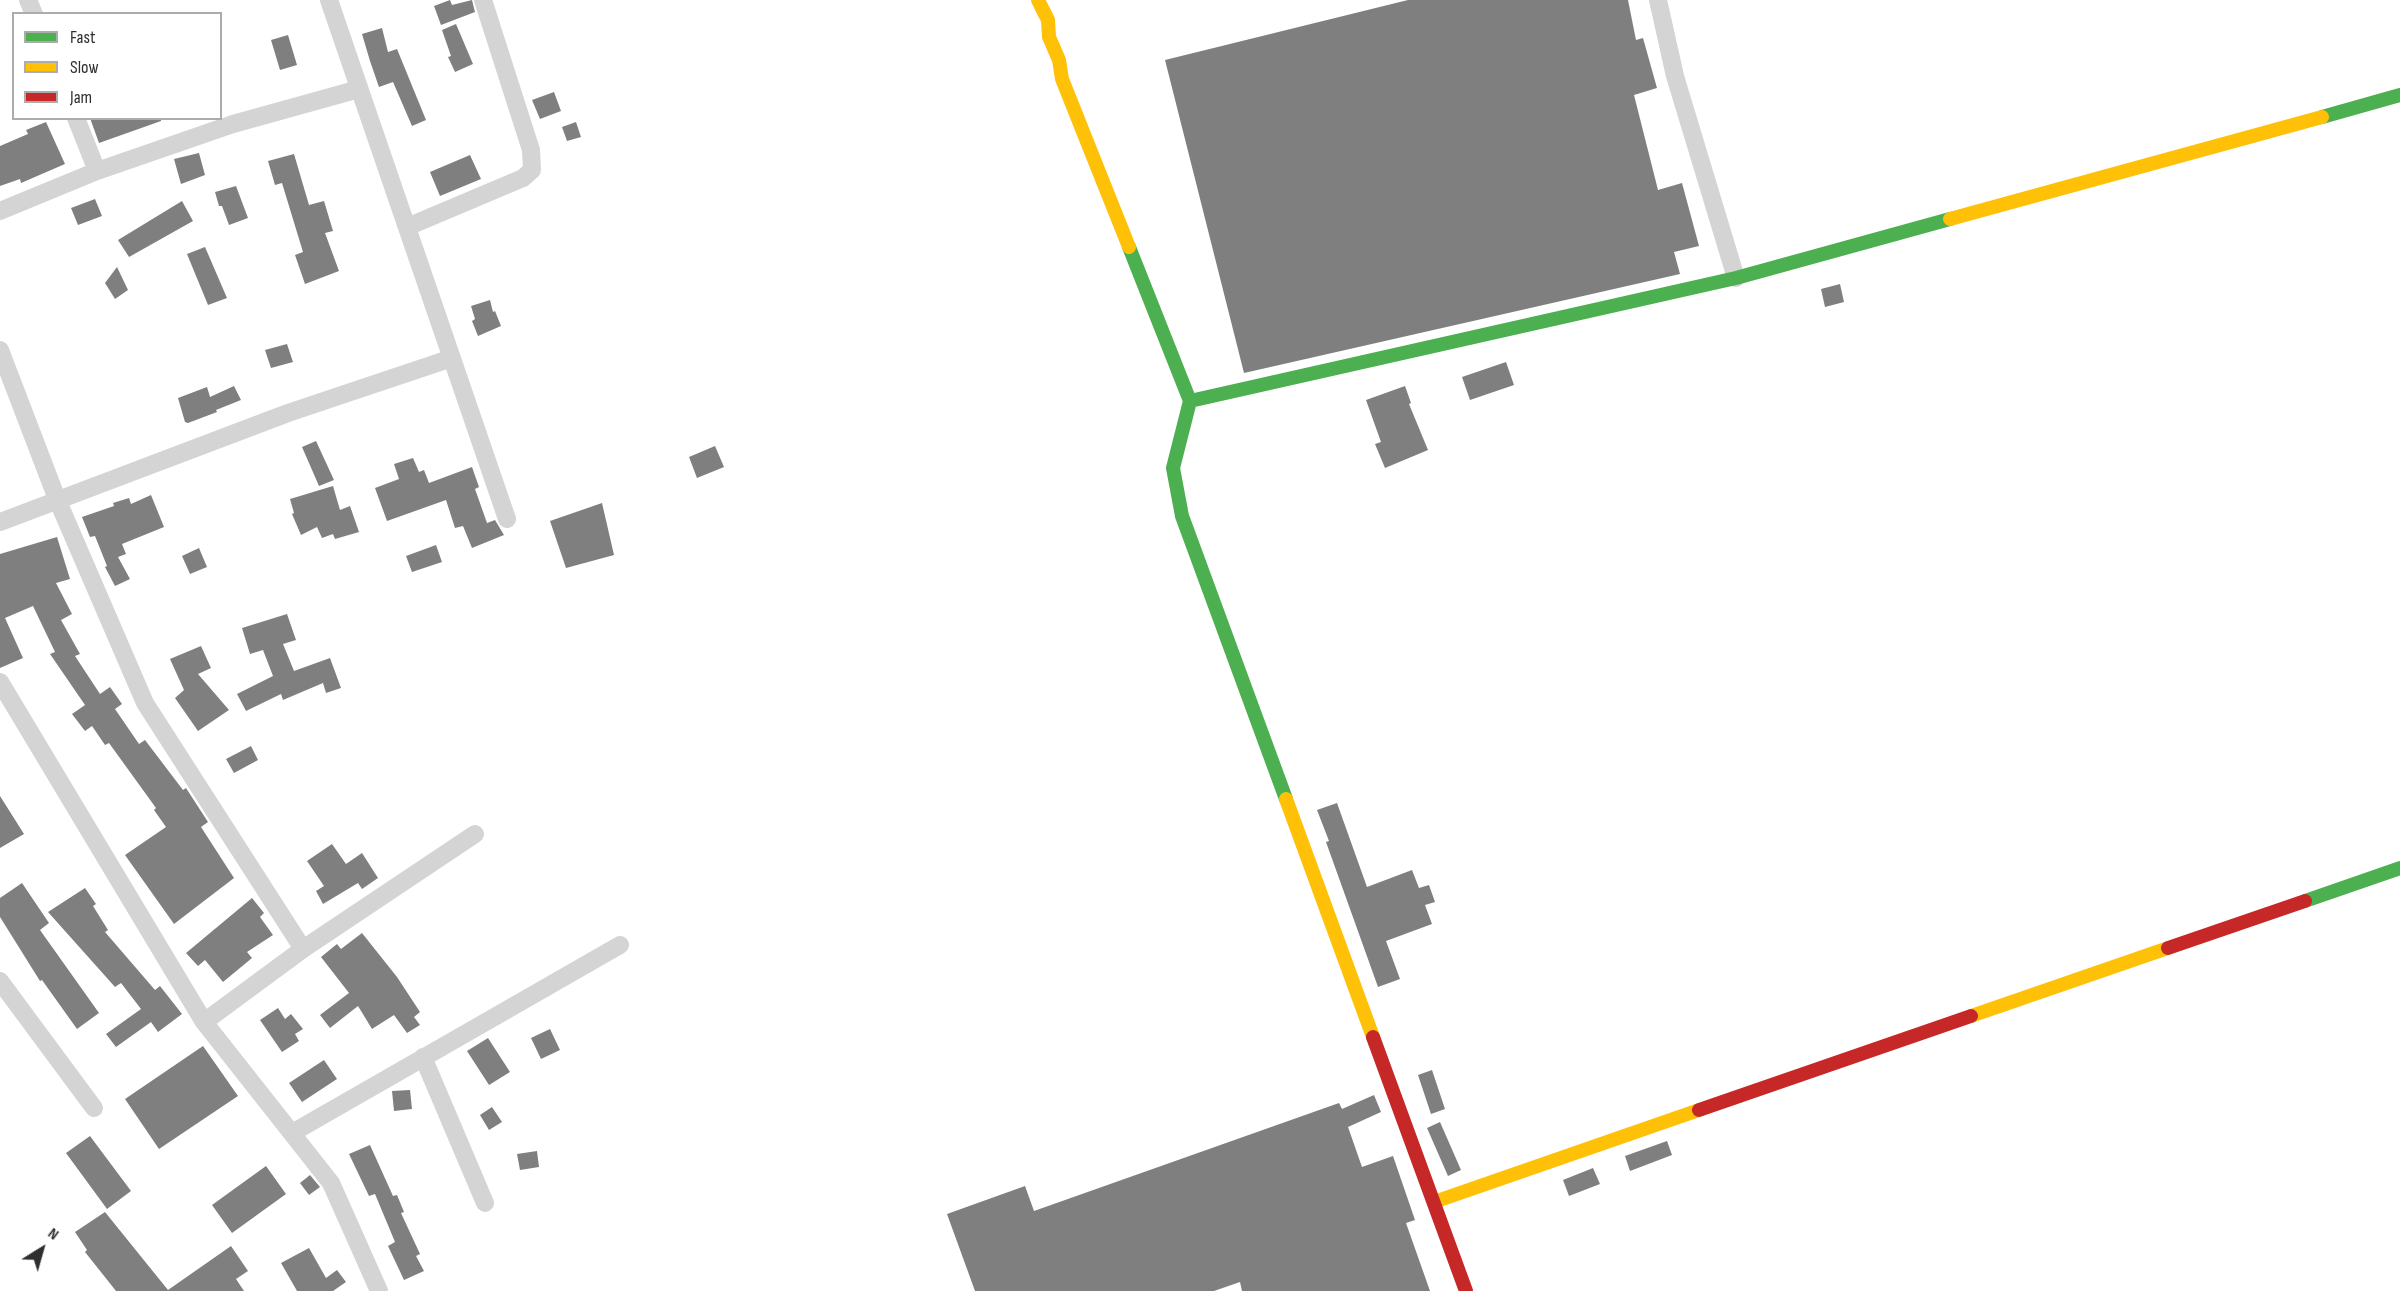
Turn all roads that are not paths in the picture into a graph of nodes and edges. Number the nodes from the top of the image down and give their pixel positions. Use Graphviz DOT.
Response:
graph roads {
  1 [pos="329,0"];
  2 [pos="483,0"];
  3 [pos="1038,0"];
  4 [pos="1658,0"];
  5 [pos="359,89"];
  6 [pos="2400,95"];
  7 [pos="77,120"];
  8 [pos="97,171"];
  9 [pos="0,211"];
  10 [pos="407,227"];
  11 [pos="1736,278"];
  12 [pos="0,350"];
  13 [pos="452,358"];
  14 [pos="1190,400"];
  15 [pos="57,499"];
  16 [pos="507,519"];
  17 [pos="0,522"];
  18 [pos="0,682"];
  19 [pos="475,834"];
  20 [pos="2400,868"];
  21 [pos="620,945"];
  22 [pos="303,949"];
  23 [pos="0,981"];
  24 [pos="204,1022"];
  25 [pos="423,1057"];
  26 [pos="94,1108"];
  27 [pos="292,1133"];
  28 [pos="1434,1202"];
  29 [pos="485,1203"];
  30 [pos="379,1291"];
  31 [pos="1466,1291"];
  1 -- 5 [label="street"];
  2 -- 10 [label="street"];
  3 -- 14 [label="street"];
  4 -- 11 [label="street"];
  5 -- 8 [label="street"];
  5 -- 10 [label="street"];
  6 -- 11 [label="street"];
  7 -- 8 [label="street"];
  8 -- 9 [label="street"];
  10 -- 13 [label="street"];
  11 -- 14 [label="street"];
  12 -- 15 [label="street"];
  13 -- 15 [label="street"];
  13 -- 16 [label="street"];
  14 -- 28 [label="street"];
  15 -- 17 [label="street"];
  15 -- 22 [label="street"];
  18 -- 24 [label="street"];
  19 -- 22 [label="street"];
  20 -- 28 [label="street"];
  21 -- 25 [label="street"];
  22 -- 24 [label="street"];
  23 -- 26 [label="street"];
  24 -- 27 [label="street"];
  25 -- 27 [label="street"];
  25 -- 29 [label="street"];
  27 -- 30 [label="street"];
  28 -- 31 [label="street"];
}
